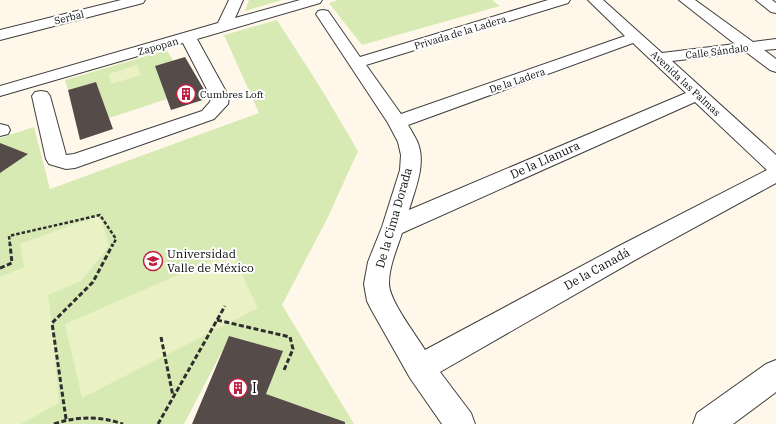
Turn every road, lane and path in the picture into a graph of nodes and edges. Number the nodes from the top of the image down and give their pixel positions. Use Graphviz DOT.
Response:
graph roads {
  1 [pos="138,0"];
  2 [pos="236,0"];
  3 [pos="563,0"];
  4 [pos="595,0"];
  5 [pos="686,0"];
  6 [pos="763,0"];
  7 [pos="122,2"];
  8 [pos="319,7"];
  9 [pos="776,9"];
  10 [pos="224,27"];
  11 [pos="0,35"];
  12 [pos="188,37"];
  13 [pos="636,37"];
  14 [pos="776,44"];
  15 [pos="749,47"];
  16 [pos="659,58"];
  17 [pos="356,63"];
  18 [pos="776,67"];
  19 [pos="0,91"];
  20 [pos="698,94"];
  21 [pos="41,96"];
  22 [pos="397,122"];
  23 [pos="771,156"];
  24 [pos="776,174"];
  25 [pos="393,227"];
  26 [pos="0,268"];
  27 [pos="225,306"];
  28 [pos="217,320"];
  29 [pos="160,337"];
  30 [pos="420,368"];
  31 [pos="284,370"];
  32 [pos="776,374"];
  33 [pos="173,396"];
  34 [pos="66,419"];
  35 [pos="111,420"];
  36 [pos="54,424"];
  37 [pos="108,424"];
  38 [pos="123,424"];
  39 [pos="158,424"];
  40 [pos="460,424"];
  41 [pos="708,424"];
  1 -- 7 [label="street, Serbal"];
  2 -- 10 [label="street"];
  3 -- 17 [label="street, Privada de la Ladera"];
  4 -- 13 [label="street, Avenida las Palmas"];
  5 -- 15 [label="street"];
  6 -- 9 [label="street"];
  7 -- 11 [label="street, Serbal"];
  8 -- 10 [label="street, Zapopan"];
  8 -- 17 [label="street, De la Cima Dorada"];
  10 -- 12 [label="street, Zapopan"];
  12 -- 19 [label="street, Zapopan"];
  12 -- 21 [label="street"];
  13 -- 16 [label="street, Avenida las Palmas"];
  13 -- 22 [label="street, De la Ladera"];
  14 -- 15 [label="street, Calle Sándalo"];
  15 -- 16 [label="street, Calle Sándalo"];
  15 -- 18 [label="street"];
  16 -- 20 [label="street, Avenida las Palmas"];
  17 -- 22 [label="street, De la Cima Dorada"];
  20 -- 23 [label="street, Avenida las Palmas"];
  20 -- 25 [label="street, De la Llanura"];
  22 -- 25 [label="street, De la Cima Dorada"];
  24 -- 30 [label="street, De la Canadá"];
  25 -- 30 [label="street, De la Cima Dorada"];
  26 -- 34 [label="path"];
  27 -- 28 [label="path"];
  28 -- 31 [label="path"];
  28 -- 33 [label="path"];
  29 -- 33 [label="path"];
  30 -- 40 [label="street, De la Cima Dorada"];
  32 -- 41 [label="street"];
  33 -- 39 [label="path"];
  34 -- 35 [label="path"];
  34 -- 36 [label="path"];
  35 -- 37 [label="path"];
  35 -- 38 [label="path"];
}
